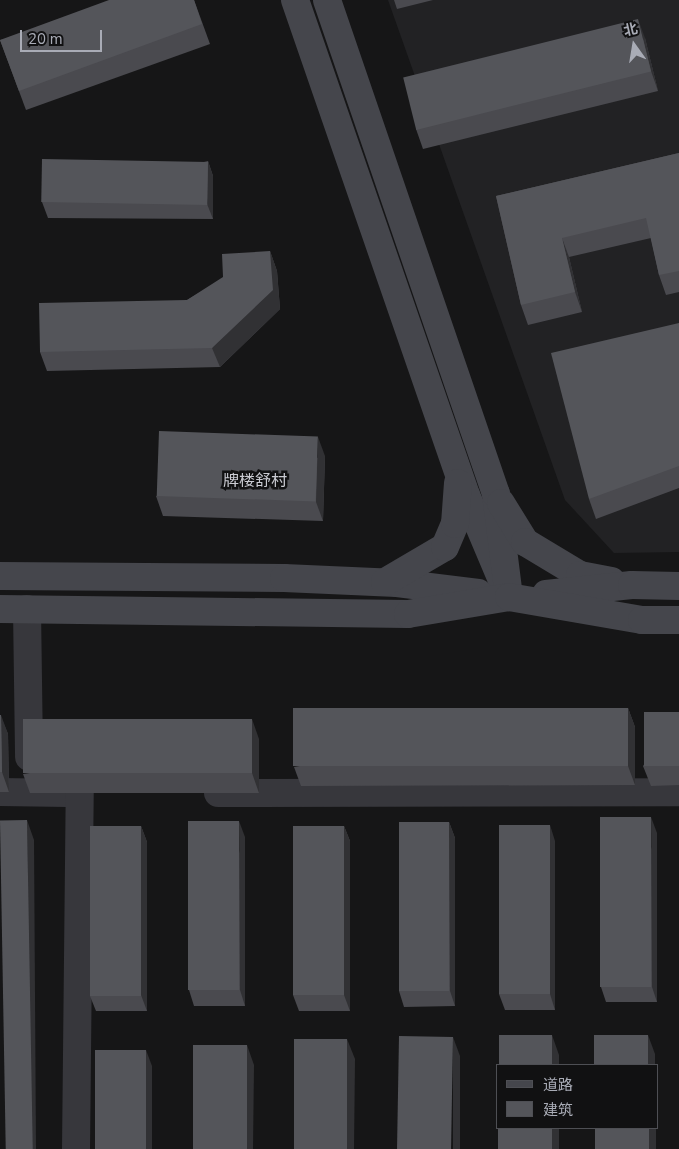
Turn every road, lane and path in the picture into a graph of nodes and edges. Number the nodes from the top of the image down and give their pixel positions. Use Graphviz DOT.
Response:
graph roads {
  1 [pos="295,0"];
  2 [pos="327,0"];
  3 [pos="459,474"];
  4 [pos="490,479"];
  5 [pos="0,576"];
  6 [pos="385,582"];
  7 [pos="632,585"];
  8 [pos="679,586"];
  9 [pos="509,597"];
  10 [pos="0,609"];
  11 [pos="27,609"];
  12 [pos="679,620"];
  13 [pos="0,792"];
  14 [pos="679,792"];
  15 [pos="30,793"];
  16 [pos="80,793"];
  17 [pos="110,793"];
  18 [pos="189,793"];
  19 [pos="76,1149"];
  1 -- 3 [label="main road"];
  2 -- 4 [label="main road"];
  3 -- 6 [label="main road"];
  3 -- 9 [label="main road"];
  4 -- 7 [label="main road"];
  4 -- 9 [label="main road"];
  5 -- 6 [label="main road"];
  6 -- 9 [label="main road"];
  7 -- 8 [label="main road"];
  7 -- 9 [label="main road"];
  9 -- 11 [label="main road"];
  9 -- 12 [label="main road"];
  10 -- 11 [label="main road"];
  11 -- 15 [label="street"];
  13 -- 15 [label="street"];
  14 -- 18 [label="street"];
  15 -- 16 [label="street"];
  16 -- 17 [label="street"];
  16 -- 19 [label="street"];
}
